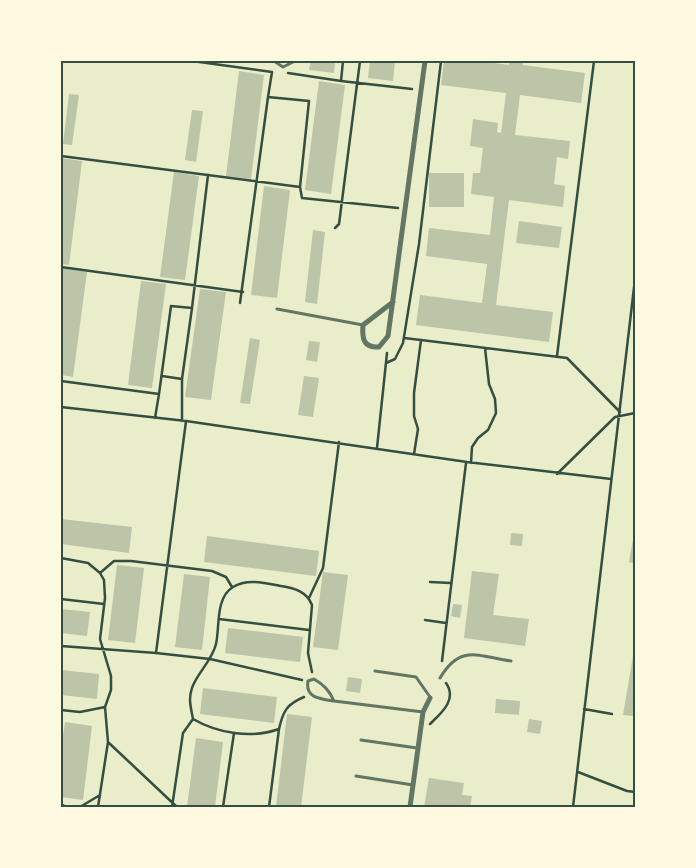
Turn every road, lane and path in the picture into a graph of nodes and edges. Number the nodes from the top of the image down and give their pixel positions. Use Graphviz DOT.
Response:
graph roads {
  1 [pos="192,61"];
  2 [pos="223,61"];
  3 [pos="274,61"];
  4 [pos="295,61"];
  5 [pos="343,61"];
  6 [pos="360,61"];
  7 [pos="425,61"];
  8 [pos="441,61"];
  9 [pos="594,61"];
  10 [pos="203,62"];
  11 [pos="223,66"];
  12 [pos="272,72"];
  13 [pos="279,73"];
  14 [pos="287,73"];
  15 [pos="341,81"];
  16 [pos="358,83"];
  17 [pos="421,90"];
  18 [pos="268,97"];
  19 [pos="61,156"];
  20 [pos="208,175"];
  21 [pos="258,181"];
  22 [pos="300,187"];
  23 [pos="342,203"];
  24 [pos="405,209"];
  25 [pos="335,228"];
  26 [pos="61,267"];
  27 [pos="635,279"];
  28 [pos="194,285"];
  29 [pos="243,292"];
  30 [pos="393,302"];
  31 [pos="240,303"];
  32 [pos="192,308"];
  33 [pos="277,309"];
  34 [pos="363,325"];
  35 [pos="388,336"];
  36 [pos="404,338"];
  37 [pos="421,340"];
  38 [pos="485,348"];
  39 [pos="557,356"];
  40 [pos="386,363"];
  41 [pos="162,376"];
  42 [pos="182,379"];
  43 [pos="61,381"];
  44 [pos="159,394"];
  45 [pos="61,407"];
  46 [pos="635,413"];
  47 [pos="620,414"];
  48 [pos="156,418"];
  49 [pos="184,421"];
  50 [pos="339,442"];
  51 [pos="377,448"];
  52 [pos="414,454"];
  53 [pos="466,462"];
  54 [pos="471,463"];
  55 [pos="557,474"];
  56 [pos="611,479"];
  57 [pos="61,558"];
  58 [pos="166,565"];
  59 [pos="100,573"];
  60 [pos="430,582"];
  61 [pos="451,583"];
  62 [pos="232,587"];
  63 [pos="309,598"];
  64 [pos="61,599"];
  65 [pos="104,604"];
  66 [pos="219,619"];
  67 [pos="425,620"];
  68 [pos="446,623"];
  69 [pos="309,630"];
  70 [pos="61,646"];
  71 [pos="103,648"];
  72 [pos="156,652"];
  73 [pos="210,659"];
  74 [pos="511,661"];
  75 [pos="374,671"];
  76 [pos="440,678"];
  77 [pos="314,680"];
  78 [pos="308,681"];
  79 [pos="310,694"];
  80 [pos="430,698"];
  81 [pos="334,701"];
  82 [pos="105,707"];
  83 [pos="584,709"];
  84 [pos="61,710"];
  85 [pos="423,712"];
  86 [pos="612,714"];
  87 [pos="193,718"];
  88 [pos="427,728"];
  89 [pos="278,729"];
  90 [pos="234,733"];
  91 [pos="361,740"];
  92 [pos="108,742"];
  93 [pos="418,748"];
  94 [pos="577,772"];
  95 [pos="356,776"];
  96 [pos="413,785"];
  97 [pos="635,792"];
  98 [pos="100,795"];
  99 [pos="61,804"];
  100 [pos="173,805"];
  101 [pos="66,807"];
  102 [pos="80,807"];
  103 [pos="98,807"];
  104 [pos="177,807"];
  105 [pos="224,807"];
  106 [pos="269,807"];
  107 [pos="410,807"];
  108 [pos="573,807"];
  1 -- 10 [label="path"];
  2 -- 11 [label="path"];
  3 -- 4 [label="lane"];
  5 -- 15 [label="path"];
  6 -- 16 [label="path"];
  7 -- 17 [label="street"];
  8 -- 36 [label="path"];
  9 -- 39 [label="path"];
  10 -- 11 [label="path"];
  11 -- 12 [label="path"];
  12 -- 13 [label="path"];
  12 -- 18 [label="path"];
  14 -- 15 [label="path"];
  15 -- 16 [label="path"];
  16 -- 17 [label="path"];
  16 -- 23 [label="path"];
  17 -- 24 [label="street"];
  18 -- 21 [label="path"];
  18 -- 22 [label="path"];
  19 -- 20 [label="path"];
  20 -- 21 [label="path"];
  20 -- 28 [label="path"];
  21 -- 22 [label="path"];
  21 -- 29 [label="path"];
  22 -- 23 [label="path"];
  23 -- 24 [label="path"];
  23 -- 25 [label="path"];
  24 -- 30 [label="street"];
  26 -- 28 [label="path"];
  27 -- 47 [label="path"];
  28 -- 29 [label="path"];
  28 -- 32 [label="path"];
  29 -- 31 [label="path"];
  30 -- 34 [label="street"];
  30 -- 35 [label="street"];
  32 -- 41 [label="path"];
  32 -- 42 [label="path"];
  33 -- 34 [label="lane"];
  34 -- 35 [label="street"];
  35 -- 40 [label="path"];
  36 -- 37 [label="path"];
  36 -- 40 [label="path"];
  37 -- 38 [label="path"];
  37 -- 52 [label="path"];
  38 -- 39 [label="path"];
  38 -- 54 [label="path"];
  39 -- 47 [label="path"];
  40 -- 51 [label="path"];
  41 -- 42 [label="path"];
  41 -- 44 [label="path"];
  42 -- 49 [label="path"];
  43 -- 44 [label="path"];
  44 -- 48 [label="path"];
  45 -- 48 [label="path"];
  46 -- 47 [label="path"];
  47 -- 55 [label="path"];
  47 -- 56 [label="path"];
  48 -- 49 [label="path"];
  49 -- 50 [label="path"];
  49 -- 58 [label="path"];
  50 -- 51 [label="path"];
  50 -- 63 [label="path"];
  51 -- 52 [label="path"];
  52 -- 53 [label="path"];
  53 -- 54 [label="path"];
  53 -- 61 [label="path"];
  54 -- 55 [label="path"];
  55 -- 56 [label="path"];
  56 -- 83 [label="path"];
  57 -- 59 [label="path"];
  58 -- 59 [label="path"];
  58 -- 62 [label="path"];
  58 -- 72 [label="path"];
  59 -- 65 [label="path"];
  60 -- 61 [label="path"];
  61 -- 68 [label="path"];
  62 -- 63 [label="path"];
  62 -- 66 [label="path"];
  63 -- 69 [label="path"];
  64 -- 65 [label="path"];
  65 -- 71 [label="path"];
  66 -- 69 [label="path"];
  66 -- 73 [label="path"];
  67 -- 68 [label="path"];
  68 -- 76 [label="path"];
  69 -- 77 [label="path"];
  70 -- 71 [label="path"];
  71 -- 72 [label="path"];
  71 -- 82 [label="path"];
  72 -- 73 [label="path"];
  73 -- 78 [label="path"];
  73 -- 87 [label="path"];
  74 -- 76 [label="lane"];
  75 -- 80 [label="lane"];
  76 -- 88 [label="path"];
  77 -- 78 [label="lane"];
  77 -- 81 [label="lane"];
  78 -- 79 [label="lane"];
  79 -- 81 [label="lane"];
  79 -- 89 [label="path"];
  80 -- 85 [label="street"];
  81 -- 85 [label="lane"];
  82 -- 84 [label="path"];
  82 -- 92 [label="path"];
  83 -- 86 [label="path"];
  83 -- 94 [label="path"];
  85 -- 93 [label="street"];
  87 -- 90 [label="path"];
  87 -- 100 [label="path"];
  89 -- 90 [label="path"];
  89 -- 106 [label="path"];
  90 -- 105 [label="path"];
  91 -- 93 [label="lane"];
  92 -- 98 [label="path"];
  92 -- 100 [label="path"];
  93 -- 96 [label="street"];
  94 -- 97 [label="path"];
  94 -- 108 [label="path"];
  95 -- 96 [label="lane"];
  96 -- 107 [label="street"];
  98 -- 102 [label="path"];
  98 -- 103 [label="path"];
  99 -- 101 [label="path"];
  100 -- 104 [label="path"];
}
